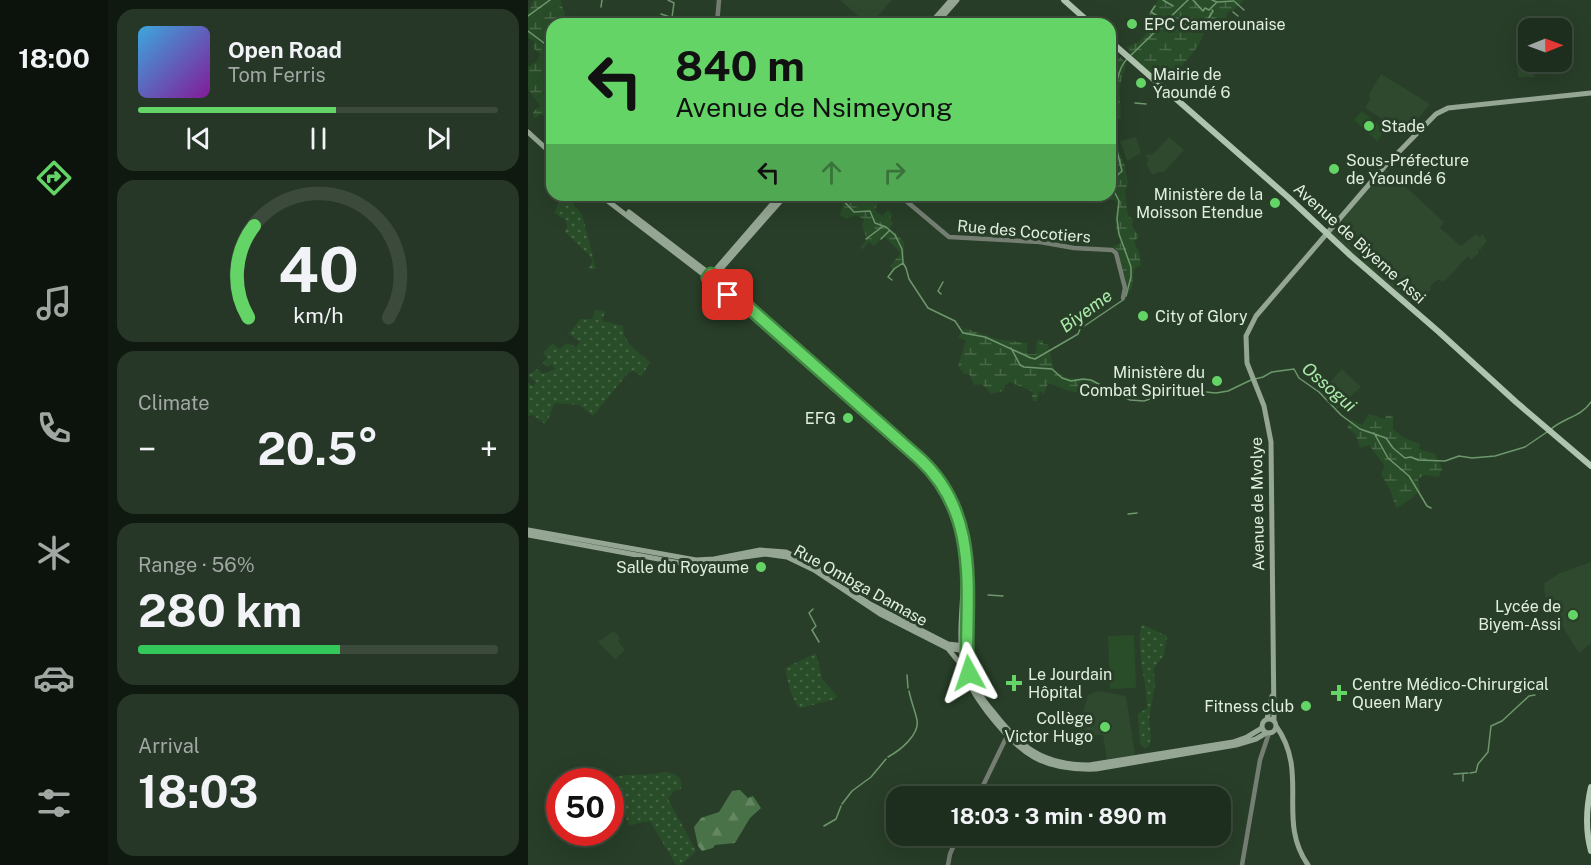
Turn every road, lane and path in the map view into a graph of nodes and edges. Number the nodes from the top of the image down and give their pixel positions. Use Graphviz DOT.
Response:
graph roads {
  1 [pos="718,0"];
  2 [pos="951,0"];
  3 [pos="957,0"];
  4 [pos="1064,0"];
  5 [pos="717,18"];
  6 [pos="935,18"];
  7 [pos="941,18"];
  8 [pos="1084,18"];
  9 [pos="1116,47"];
  10 [pos="1591,93"];
  11 [pos="528,132"];
  12 [pos="546,148"];
  13 [pos="608,201"];
  14 [pos="614,201"];
  15 [pos="775,201"];
  16 [pos="781,201"];
  17 [pos="906,201"];
  18 [pos="1327,234"];
  19 [pos="711,277"];
  20 [pos="1122,298"];
  21 [pos="1591,466"];
  22 [pos="528,530"];
  23 [pos="528,535"];
  24 [pos="962,634"];
  25 [pos="948,646"];
  26 [pos="964,649"];
  27 [pos="963,667"];
  28 [pos="1273,695"];
  29 [pos="1270,729"];
  30 [pos="1007,734"];
  31 [pos="983,786"];
  32 [pos="1591,788"];
  33 [pos="954,846"];
  34 [pos="1591,851"];
  35 [pos="948,865"];
  36 [pos="1242,865"];
  37 [pos="1308,865"];
  1 -- 5 [label="street"];
  2 -- 6 [label="main road"];
  3 -- 7 [label="main road"];
  4 -- 8 [label="main road"];
  9 -- 18 [label="main road, Avenue de Biyeme Assi"];
  10 -- 18 [label="main road, Avenue de Mvolye"];
  11 -- 12 [label="main road"];
  13 -- 19 [label="main road"];
  14 -- 19 [label="main road"];
  15 -- 19 [label="main road"];
  16 -- 19 [label="main road"];
  17 -- 20 [label="street, Rue des Cocotiers"];
  18 -- 21 [label="main road, Avenue de Biyeme Assi"];
  18 -- 28 [label="main road, Avenue de Mvolye"];
  19 -- 24 [label="main road"];
  19 -- 26 [label="main road"];
  22 -- 25 [label="main road, Rue Ombga Damase"];
  23 -- 25 [label="main road, Rue Ombga Damase"];
  24 -- 25 [label="main road"];
  24 -- 26 [label="main road"];
  25 -- 26 [label="main road, Rue Ombga Damase"];
  25 -- 27 [label="main road"];
  26 -- 27 [label="main road"];
  26 -- 30 [label="main road"];
  27 -- 30 [label="main road"];
  28 -- 29 [label="main road, Avenue de Mvolye"];
  28 -- 29 [label="main road, Avenue de Mvolye"];
  29 -- 30 [label="main road"];
  29 -- 36 [label="street, Avenue de Mvolye"];
  29 -- 37 [label="main road"];
  30 -- 31 [label="street"];
  32 -- 34 [label="main road"];
  33 -- 35 [label="street"];
}
